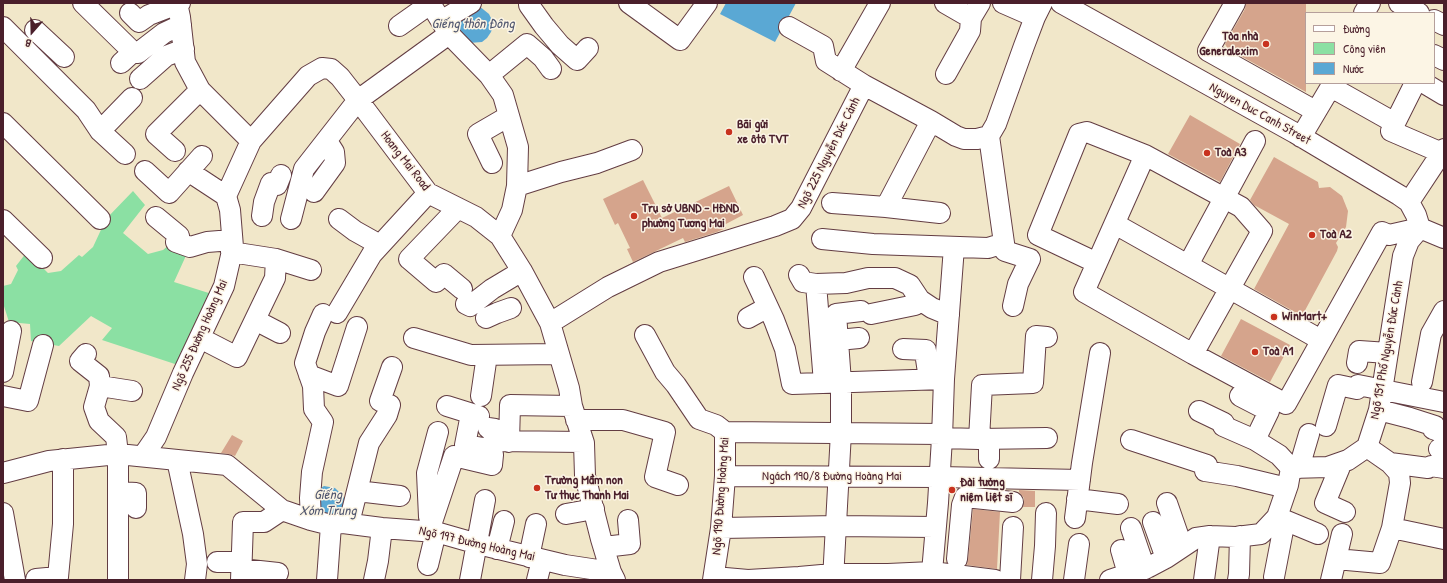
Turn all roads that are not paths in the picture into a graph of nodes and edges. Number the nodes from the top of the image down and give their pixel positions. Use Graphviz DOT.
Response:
graph roads {
  1 [pos="83,3"];
  2 [pos="178,3"];
  3 [pos="430,3"];
  4 [pos="471,3"];
  5 [pos="629,3"];
  6 [pos="707,3"];
  7 [pos="880,3"];
  8 [pos="945,3"];
  9 [pos="1003,3"];
  10 [pos="1235,3"];
  11 [pos="1370,3"];
  12 [pos="1379,3"];
  13 [pos="1399,3"];
  14 [pos="530,5"];
  15 [pos="1072,6"];
  16 [pos="976,10"];
  17 [pos="1038,10"];
  18 [pos="1365,12"];
  19 [pos="1374,12"];
  20 [pos="1417,12"];
  21 [pos="130,13"];
  22 [pos="1435,20"];
  23 [pos="181,25"];
  24 [pos="1444,25"];
  25 [pos="399,26"];
  26 [pos="3,27"];
  27 [pos="789,27"];
  28 [pos="445,28"];
  29 [pos="35,30"];
  30 [pos="560,45"];
  31 [pos="588,48"];
  32 [pos="184,49"];
  33 [pos="138,53"];
  34 [pos="1435,56"];
  35 [pos="1444,60"];
  36 [pos="121,63"];
  37 [pos="841,71"];
  38 [pos="49,73"];
  39 [pos="946,74"];
  40 [pos="489,75"];
  41 [pos="140,79"];
  42 [pos="1329,84"];
  43 [pos="1414,84"];
  44 [pos="1426,84"];
  45 [pos="864,85"];
  46 [pos="200,90"];
  47 [pos="1444,94"];
  48 [pos="132,98"];
  49 [pos="358,100"];
  50 [pos="1310,108"];
  51 [pos="509,116"];
  52 [pos="931,121"];
  53 [pos="1395,123"];
  54 [pos="3,124"];
  55 [pos="100,132"];
  56 [pos="1298,135"];
  57 [pos="989,136"];
  58 [pos="251,141"];
  59 [pos="1256,141"];
  60 [pos="327,142"];
  61 [pos="632,150"];
  62 [pos="1443,151"];
  63 [pos="175,152"];
  64 [pos="125,154"];
  65 [pos="1145,155"];
  66 [pos="202,156"];
  67 [pos="492,163"];
  68 [pos="145,171"];
  69 [pos="188,171"];
  70 [pos="281,175"];
  71 [pos="517,186"];
  72 [pos="314,192"];
  73 [pos="428,193"];
  74 [pos="1224,198"];
  75 [pos="1409,202"];
  76 [pos="228,203"];
  77 [pos="832,203"];
  78 [pos="886,207"];
  79 [pos="458,208"];
  80 [pos="940,213"];
  81 [pos="156,217"];
  82 [pos="275,217"];
  83 [pos="100,219"];
  84 [pos="339,219"];
  85 [pos="3,220"];
  86 [pos="1115,224"];
  87 [pos="1420,228"];
  88 [pos="500,236"];
  89 [pos="1444,238"];
  90 [pos="822,239"];
  91 [pos="1004,243"];
  92 [pos="380,245"];
  93 [pos="232,246"];
  94 [pos="954,247"];
  95 [pos="42,258"];
  96 [pos="276,259"];
  97 [pos="1097,263"];
  98 [pos="1188,265"];
  99 [pos="310,270"];
  100 [pos="522,271"];
  101 [pos="798,275"];
  102 [pos="754,277"];
  103 [pos="816,284"];
  104 [pos="1230,289"];
  105 [pos="487,293"];
  106 [pos="920,300"];
  107 [pos="1013,306"];
  108 [pos="768,307"];
  109 [pos="1444,311"];
  110 [pos="498,313"];
  111 [pos="949,315"];
  112 [pos="748,318"];
  113 [pos="255,320"];
  114 [pos="550,323"];
  115 [pos="357,327"];
  116 [pos="11,331"];
  117 [pos="280,333"];
  118 [pos="645,335"];
  119 [pos="1047,337"];
  120 [pos="200,338"];
  121 [pos="414,338"];
  122 [pos="859,338"];
  123 [pos="838,340"];
  124 [pos="1321,340"];
  125 [pos="43,345"];
  126 [pos="903,349"];
  127 [pos="1100,353"];
  128 [pos="1388,353"];
  129 [pos="86,354"];
  130 [pos="559,354"];
  131 [pos="1193,354"];
  132 [pos="487,355"];
  133 [pos="1356,363"];
  134 [pos="392,367"];
  135 [pos="3,372"];
  136 [pos="309,375"];
  137 [pos="937,379"];
  138 [pos="833,382"];
  139 [pos="1422,382"];
  140 [pos="331,383"];
  141 [pos="100,386"];
  142 [pos="1382,389"];
  143 [pos="132,391"];
  144 [pos="3,396"];
  145 [pos="481,396"];
  146 [pos="1240,396"];
  147 [pos="1444,402"];
  148 [pos="447,406"];
  149 [pos="1379,410"];
  150 [pos="1199,411"];
  151 [pos="574,413"];
  152 [pos="320,418"];
  153 [pos="438,432"];
  154 [pos="489,432"];
  155 [pos="725,432"];
  156 [pos="841,432"];
  157 [pos="942,436"];
  158 [pos="1047,438"];
  159 [pos="984,439"];
  160 [pos="1131,440"];
  161 [pos="1255,440"];
  162 [pos="583,442"];
  163 [pos="1442,444"];
  164 [pos="1367,447"];
  165 [pos="118,454"];
  166 [pos="143,456"];
  167 [pos="989,459"];
  168 [pos="63,460"];
  169 [pos="177,460"];
  170 [pos="1342,462"];
  171 [pos="1390,463"];
  172 [pos="1295,468"];
  173 [pos="1444,468"];
  174 [pos="3,473"];
  175 [pos="725,476"];
  176 [pos="839,476"];
  177 [pos="940,477"];
  178 [pos="678,485"];
  179 [pos="1287,488"];
  180 [pos="357,491"];
  181 [pos="118,492"];
  182 [pos="400,496"];
  183 [pos="1077,499"];
  184 [pos="485,500"];
  185 [pos="1013,502"];
  186 [pos="938,503"];
  187 [pos="1167,503"];
  188 [pos="1118,504"];
  189 [pos="962,505"];
  190 [pos="136,508"];
  191 [pos="594,509"];
  192 [pos="282,510"];
  193 [pos="1345,512"];
  194 [pos="3,513"];
  195 [pos="1046,513"];
  196 [pos="566,514"];
  197 [pos="1281,518"];
  198 [pos="311,520"];
  199 [pos="628,520"];
  200 [pos="504,521"];
  201 [pos="340,524"];
  202 [pos="536,524"];
  203 [pos="1142,524"];
  204 [pos="837,526"];
  205 [pos="1013,527"];
  206 [pos="382,528"];
  207 [pos="721,528"];
  208 [pos="936,528"];
  209 [pos="1392,528"];
  210 [pos="433,532"];
  211 [pos="1318,534"];
  212 [pos="1342,534"];
  213 [pos="1210,536"];
  214 [pos="1240,536"];
  215 [pos="1444,540"];
  216 [pos="478,544"];
  217 [pos="1079,544"];
  218 [pos="1182,546"];
  219 [pos="604,547"];
  220 [pos="498,549"];
  221 [pos="1122,550"];
  222 [pos="535,558"];
  223 [pos="1336,559"];
  224 [pos="217,562"];
  225 [pos="428,566"];
  226 [pos="241,570"];
  227 [pos="1144,570"];
  228 [pos="381,572"];
  229 [pos="963,572"];
  230 [pos="278,573"];
  231 [pos="613,576"];
  232 [pos="927,576"];
  233 [pos="833,577"];
  234 [pos="1274,577"];
  235 [pos="36,579"];
  236 [pos="714,579"];
  237 [pos="15,580"];
  238 [pos="118,580"];
  239 [pos="195,580"];
  240 [pos="327,580"];
  241 [pos="470,580"];
  242 [pos="537,580"];
  243 [pos="995,580"];
  244 [pos="1010,580"];
  245 [pos="1042,580"];
  246 [pos="1074,580"];
  247 [pos="1205,580"];
  248 [pos="1238,580"];
  249 [pos="1331,580"];
  1 -- 36 [label="street"];
  2 -- 21 [label="street"];
  2 -- 23 [label="street"];
  3 -- 25 [label="street"];
  3 -- 28 [label="street"];
  4 -- 28 [label="street"];
  5 -- 6 [label="street"];
  7 -- 37 [label="street"];
  8 -- 16 [label="street"];
  9 -- 17 [label="street"];
  10 -- 50 [label="street"];
  11 -- 18 [label="street"];
  12 -- 19 [label="street"];
  13 -- 20 [label="street"];
  14 -- 30 [label="street"];
  15 -- 56 [label="street, Nguyen Duc Canh Street"];
  16 -- 39 [label="street"];
  17 -- 57 [label="street"];
  22 -- 24 [label="street"];
  23 -- 32 [label="street"];
  23 -- 33 [label="street"];
  26 -- 38 [label="street"];
  27 -- 37 [label="street"];
  28 -- 40 [label="street"];
  28 -- 49 [label="street"];
  29 -- 38 [label="street"];
  30 -- 31 [label="street"];
  30 -- 40 [label="street"];
  32 -- 41 [label="street"];
  32 -- 46 [label="street"];
  34 -- 35 [label="street"];
  37 -- 45 [label="street"];
  38 -- 55 [label="street"];
  40 -- 51 [label="street"];
  42 -- 50 [label="street"];
  42 -- 53 [label="street"];
  42 -- 56 [label="street"];
  43 -- 53 [label="street"];
  44 -- 47 [label="street"];
  45 -- 52 [label="street, Ngõ 225 Nguyễn Đức Cảnh"];
  45 -- 114 [label="street, Ngõ 225 Nguyễn Đức Cảnh"];
  46 -- 58 [label="street"];
  46 -- 63 [label="street"];
  48 -- 55 [label="street"];
  49 -- 58 [label="street, Hoang Mai Road"];
  49 -- 60 [label="street"];
  49 -- 73 [label="street, Hoang Mai Road"];
  50 -- 56 [label="street"];
  51 -- 67 [label="street"];
  51 -- 71 [label="street"];
  52 -- 57 [label="street, Ngõ 225 Nguyễn Đức Cảnh"];
  52 -- 78 [label="street"];
  53 -- 62 [label="street"];
  54 -- 83 [label="street"];
  55 -- 64 [label="street"];
  56 -- 75 [label="street, Nguyen Duc Canh Street"];
  57 -- 91 [label="street"];
  58 -- 76 [label="street, Ngõ 255 Đường Hoàng Mai"];
  59 -- 74 [label="street"];
  60 -- 72 [label="street"];
  60 -- 82 [label="street"];
  61 -- 71 [label="street"];
  62 -- 75 [label="street"];
  65 -- 74 [label="street"];
  65 -- 86 [label="street"];
  65 -- 97 [label="street"];
  66 -- 69 [label="street"];
  68 -- 69 [label="street"];
  69 -- 76 [label="street"];
  70 -- 82 [label="street"];
  71 -- 88 [label="street"];
  73 -- 79 [label="street, Hoang Mai Road"];
  73 -- 92 [label="street"];
  74 -- 98 [label="street"];
  74 -- 104 [label="street"];
  75 -- 87 [label="street"];
  76 -- 82 [label="street"];
  76 -- 93 [label="street, Ngõ 255 Đường Hoàng Mai"];
  77 -- 78 [label="street"];
  78 -- 80 [label="street"];
  79 -- 88 [label="street, Hoang Mai Road"];
  79 -- 105 [label="street"];
  81 -- 93 [label="street"];
  84 -- 92 [label="street"];
  85 -- 95 [label="street"];
  86 -- 97 [label="street"];
  86 -- 98 [label="street"];
  87 -- 89 [label="street"];
  87 -- 124 [label="street"];
  87 -- 128 [label="street, Ngõ 151 Phố Nguyễn Đức Cảnh"];
  88 -- 100 [label="street, Hoang Mai Road"];
  90 -- 94 [label="street"];
  91 -- 94 [label="street"];
  91 -- 107 [label="street"];
  92 -- 136 [label="street"];
  93 -- 96 [label="street"];
  93 -- 120 [label="street, Ngõ 255 Đường Hoàng Mai"];
  94 -- 111 [label="street"];
  96 -- 99 [label="street"];
  96 -- 113 [label="street"];
  97 -- 131 [label="street"];
  98 -- 104 [label="street"];
  100 -- 105 [label="street"];
  100 -- 114 [label="street, Hoang Mai Road"];
  101 -- 103 [label="street"];
  102 -- 108 [label="street"];
  103 -- 106 [label="street"];
  103 -- 138 [label="street"];
  104 -- 124 [label="street"];
  104 -- 131 [label="street"];
  105 -- 110 [label="street"];
  106 -- 111 [label="street"];
  106 -- 123 [label="street"];
  108 -- 112 [label="street"];
  108 -- 138 [label="street"];
  109 -- 139 [label="street"];
  111 -- 137 [label="street"];
  113 -- 117 [label="street"];
  113 -- 120 [label="street"];
  114 -- 130 [label="street, Hoang Mai Road"];
  115 -- 140 [label="street"];
  116 -- 135 [label="street"];
  118 -- 155 [label="street"];
  119 -- 159 [label="street"];
  120 -- 166 [label="street, Ngõ 255 Đường Hoàng Mai"];
  121 -- 132 [label="street"];
  122 -- 123 [label="street"];
  123 -- 138 [label="street"];
  124 -- 131 [label="street"];
  125 -- 144 [label="street"];
  126 -- 137 [label="street"];
  127 -- 183 [label="street"];
  128 -- 133 [label="street"];
  128 -- 142 [label="street, Ngõ 151 Phố Nguyễn Đức Cảnh"];
  129 -- 141 [label="street"];
  130 -- 132 [label="street"];
  130 -- 151 [label="street, Hoang Mai Road"];
  132 -- 145 [label="street"];
  134 -- 180 [label="street"];
  136 -- 140 [label="street"];
  136 -- 152 [label="street"];
  137 -- 138 [label="street"];
  137 -- 157 [label="street"];
  138 -- 156 [label="street"];
  140 -- 152 [label="street"];
  141 -- 143 [label="street"];
  141 -- 165 [label="street"];
  142 -- 147 [label="street"];
  142 -- 149 [label="street, Ngõ 151 Phố Nguyễn Đức Cảnh"];
  142 -- 172 [label="street"];
  146 -- 161 [label="street"];
  148 -- 154 [label="street"];
  149 -- 163 [label="street"];
  149 -- 164 [label="street, Ngõ 151 Phố Nguyễn Đức Cảnh"];
  150 -- 161 [label="street"];
  151 -- 154 [label="street"];
  151 -- 162 [label="street, Hoang Mai Road"];
  151 -- 178 [label="street"];
  152 -- 198 [label="street"];
  153 -- 210 [label="street"];
  154 -- 162 [label="street"];
  154 -- 210 [label="street"];
  155 -- 156 [label="street, Ngõ 190 Đường Hoàng Mai"];
  155 -- 175 [label="street, Ngõ 190 Đường Hoàng Mai"];
  156 -- 157 [label="street, Ngõ 190 Đường Hoàng Mai"];
  156 -- 176 [label="street"];
  157 -- 159 [label="street, Ngõ 190 Đường Hoàng Mai"];
  157 -- 177 [label="street"];
  158 -- 159 [label="street, Ngõ 190 Đường Hoàng Mai"];
  159 -- 167 [label="street"];
  160 -- 179 [label="street"];
  161 -- 172 [label="street"];
  162 -- 191 [label="street, Hoang Mai Road"];
  164 -- 170 [label="street"];
  164 -- 171 [label="street"];
  165 -- 166 [label="street, Ngõ 197 Đường Hoàng Mai"];
  165 -- 168 [label="street, Ngõ 197 Đường Hoàng Mai"];
  165 -- 181 [label="street"];
  166 -- 169 [label="street, Ngõ 197 Đường Hoàng Mai"];
  168 -- 174 [label="street, Ngõ 197 Đường Hoàng Mai"];
  168 -- 235 [label="street"];
  169 -- 192 [label="street, Ngõ 197 Đường Hoàng Mai"];
  169 -- 239 [label="street"];
  170 -- 172 [label="street"];
  170 -- 193 [label="street"];
  171 -- 173 [label="street"];
  171 -- 209 [label="street"];
  172 -- 179 [label="street"];
  175 -- 176 [label="street, Ngách 190/8 Đường Hoàng Mai"];
  175 -- 207 [label="street, Ngõ 190 Đường Hoàng Mai"];
  176 -- 177 [label="street, Ngách 190/8 Đường Hoàng Mai"];
  176 -- 204 [label="street"];
  177 -- 183 [label="street, Ngách 190/8 Đường Hoàng Mai"];
  177 -- 186 [label="street"];
  179 -- 197 [label="street"];
  180 -- 182 [label="street"];
  180 -- 201 [label="street"];
  181 -- 190 [label="street"];
  181 -- 238 [label="street"];
  183 -- 188 [label="street, Ngách 190/8 Đường Hoàng Mai"];
  184 -- 216 [label="street"];
  185 -- 189 [label="street"];
  186 -- 189 [label="street"];
  186 -- 208 [label="street"];
  187 -- 218 [label="street"];
  189 -- 229 [label="street"];
  191 -- 196 [label="street"];
  191 -- 219 [label="street, Hoang Mai Road"];
  192 -- 198 [label="street, Ngõ 197 Đường Hoàng Mai"];
  192 -- 226 [label="street"];
  194 -- 237 [label="street"];
  195 -- 245 [label="street"];
  197 -- 211 [label="street"];
  197 -- 214 [label="street"];
  197 -- 234 [label="street"];
  198 -- 201 [label="street, Ngõ 197 Đường Hoàng Mai"];
  199 -- 219 [label="street"];
  200 -- 220 [label="street"];
  201 -- 206 [label="street, Ngõ 197 Đường Hoàng Mai"];
  201 -- 240 [label="street"];
  202 -- 222 [label="street"];
  203 -- 227 [label="street"];
  204 -- 207 [label="street"];
  204 -- 208 [label="street"];
  204 -- 233 [label="street"];
  205 -- 244 [label="street"];
  206 -- 210 [label="street, Ngõ 197 Đường Hoàng Mai"];
  206 -- 228 [label="street"];
  207 -- 236 [label="street, Ngõ 190 Đường Hoàng Mai"];
  208 -- 232 [label="street"];
  209 -- 215 [label="street"];
  209 -- 223 [label="street"];
  210 -- 216 [label="street, Ngõ 197 Đường Hoàng Mai"];
  210 -- 225 [label="street"];
  212 -- 223 [label="street"];
  213 -- 214 [label="street"];
  213 -- 218 [label="street"];
  213 -- 247 [label="street"];
  214 -- 248 [label="street"];
  216 -- 220 [label="street, Ngõ 197 Đường Hoàng Mai"];
  216 -- 241 [label="street"];
  217 -- 246 [label="street"];
  218 -- 227 [label="street"];
  219 -- 231 [label="street, Hoang Mai Road"];
  220 -- 222 [label="street, Ngõ 197 Đường Hoàng Mai"];
  221 -- 227 [label="street"];
  222 -- 231 [label="street, Ngõ 197 Đường Hoàng Mai"];
  222 -- 242 [label="street"];
  223 -- 249 [label="street"];
  224 -- 226 [label="street"];
  226 -- 230 [label="street"];
  229 -- 232 [label="street"];
  229 -- 243 [label="street"];
  232 -- 233 [label="street"];
  233 -- 236 [label="street"];
}
